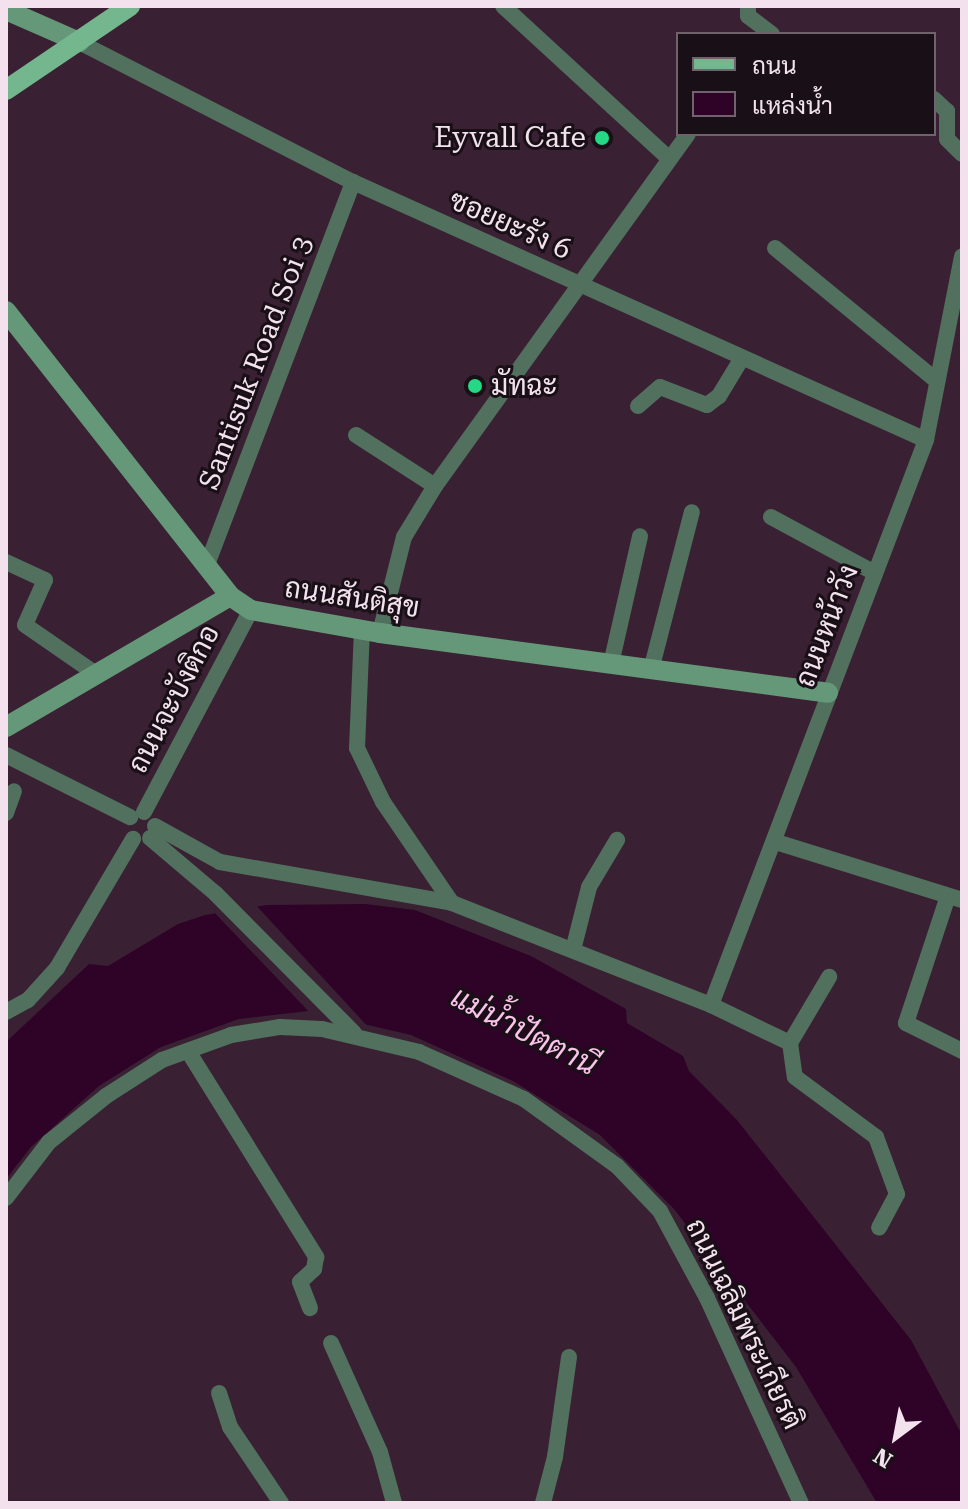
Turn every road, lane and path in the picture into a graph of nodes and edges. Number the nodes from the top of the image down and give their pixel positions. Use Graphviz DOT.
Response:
graph roads {
  1 [pos="130,6"];
  2 [pos="503,6"];
  3 [pos="748,6"];
  4 [pos="6,10"];
  5 [pos="769,32"];
  6 [pos="79,42"];
  7 [pos="6,90"];
  8 [pos="936,101"];
  9 [pos="686,136"];
  10 [pos="962,154"];
  11 [pos="667,157"];
  12 [pos="353,182"];
  13 [pos="775,248"];
  14 [pos="962,257"];
  15 [pos="582,286"];
  16 [pos="957,296"];
  17 [pos="7,317"];
  18 [pos="742,358"];
  19 [pos="937,381"];
  20 [pos="638,406"];
  21 [pos="356,435"];
  22 [pos="926,440"];
  23 [pos="435,486"];
  24 [pos="692,512"];
  25 [pos="771,517"];
  26 [pos="640,536"];
  27 [pos="6,562"];
  28 [pos="208,562"];
  29 [pos="875,573"];
  30 [pos="230,596"];
  31 [pos="251,610"];
  32 [pos="371,631"];
  33 [pos="611,664"];
  34 [pos="651,670"];
  35 [pos="96,674"];
  36 [pos="828,693"];
  37 [pos="6,727"];
  38 [pos="6,755"];
  39 [pos="14,791"];
  40 [pos="6,813"];
  41 [pos="137,814"];
  42 [pos="146,834"];
  43 [pos="617,840"];
  44 [pos="776,842"];
  45 [pos="220,862"];
  46 [pos="203,882"];
  47 [pos="955,898"];
  48 [pos="452,903"];
  49 [pos="573,950"];
  50 [pos="829,977"];
  51 [pos="711,1005"];
  52 [pos="6,1012"];
  53 [pos="350,1028"];
  54 [pos="790,1043"];
  55 [pos="188,1051"];
  56 [pos="962,1051"];
  57 [pos="6,1198"];
  58 [pos="879,1228"];
  59 [pos="310,1308"];
  60 [pos="331,1343"];
  61 [pos="569,1357"];
  62 [pos="219,1393"];
  63 [pos="281,1503"];
  64 [pos="394,1503"];
  65 [pos="543,1503"];
  66 [pos="801,1503"];
  1 -- 6 [label="main road"];
  2 -- 11 [label="street"];
  3 -- 5 [label="street"];
  4 -- 6 [label="street"];
  6 -- 7 [label="main road"];
  6 -- 12 [label="street, ซอยยะรัง 6"];
  8 -- 10 [label="street"];
  9 -- 11 [label="street"];
  11 -- 15 [label="street"];
  12 -- 15 [label="street, ซอยยะรัง 6"];
  12 -- 28 [label="street, Santisuk Road Soi 3"];
  13 -- 19 [label="street"];
  14 -- 16 [label="street, ถนนหน้าวัง"];
  15 -- 18 [label="street, ซอยยะรัง 6"];
  15 -- 23 [label="street"];
  16 -- 19 [label="street, ถนนหน้าวัง"];
  17 -- 28 [label="street, ถนนสันติสุข"];
  18 -- 20 [label="street"];
  18 -- 22 [label="street, ซอยยะรัง 6"];
  19 -- 22 [label="street, ถนนหน้าวัง"];
  21 -- 23 [label="street"];
  22 -- 29 [label="street, ถนนหน้าวัง"];
  23 -- 32 [label="street"];
  24 -- 34 [label="street"];
  25 -- 29 [label="street"];
  26 -- 33 [label="street"];
  27 -- 35 [label="street"];
  28 -- 30 [label="street, ถนนสันติสุข"];
  29 -- 36 [label="street, ถนนหน้าวัง"];
  30 -- 31 [label="street, ถนนสันติสุข"];
  30 -- 35 [label="street"];
  31 -- 32 [label="street, ถนนสันติสุข"];
  31 -- 41 [label="street, ถนนจะบังติกอ"];
  32 -- 33 [label="street, ถนนสันติสุข"];
  32 -- 48 [label="street"];
  33 -- 34 [label="street, ถนนสันติสุข"];
  34 -- 36 [label="street, ถนนสันติสุข"];
  35 -- 37 [label="street"];
  36 -- 44 [label="street, ถนนหน้าวัง"];
  38 -- 41 [label="street"];
  39 -- 40 [label="street"];
  41 -- 42 [label="street"];
  41 -- 42 [label="street"];
  42 -- 45 [label="street"];
  42 -- 46 [label="street"];
  42 -- 52 [label="street"];
  43 -- 49 [label="street"];
  44 -- 47 [label="street"];
  44 -- 51 [label="street, ถนนหน้าวัง"];
  45 -- 46 [label="street"];
  45 -- 48 [label="street"];
  46 -- 53 [label="street"];
  47 -- 56 [label="street"];
  48 -- 49 [label="street"];
  49 -- 51 [label="street"];
  50 -- 54 [label="street"];
  51 -- 54 [label="street"];
  53 -- 55 [label="street, ถนนเฉลิมพระเกียรติ"];
  53 -- 66 [label="street, ถนนเฉลิมพระเกียรติ"];
  54 -- 58 [label="street"];
  55 -- 57 [label="street, ถนนเฉลิมพระเกียรติ"];
  55 -- 59 [label="street"];
  60 -- 64 [label="street"];
  61 -- 65 [label="street"];
  62 -- 63 [label="street"];
}
